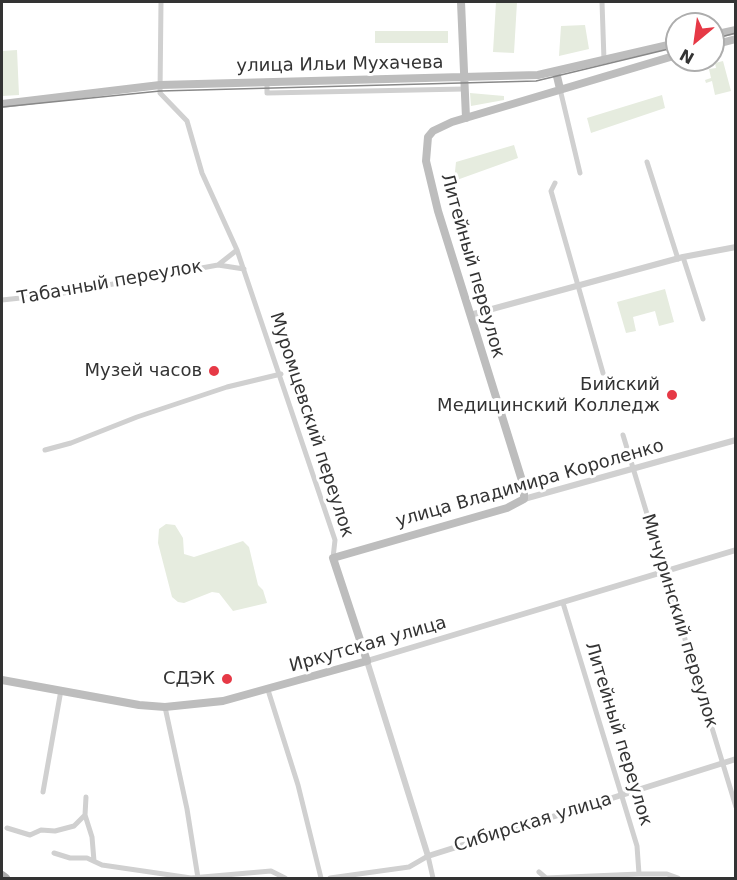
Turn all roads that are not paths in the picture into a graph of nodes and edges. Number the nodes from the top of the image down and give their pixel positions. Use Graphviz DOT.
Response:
graph roads {
  1 [pos="161,2"];
  2 [pos="461,2"];
  3 [pos="602,2"];
  4 [pos="665,46"];
  5 [pos="665,58"];
  6 [pos="604,60"];
  7 [pos="556,72"];
  8 [pos="462,77"];
  9 [pos="267,82"];
  10 [pos="160,85"];
  11 [pos="464,89"];
  12 [pos="560,89"];
  13 [pos="2,104"];
  14 [pos="466,118"];
  15 [pos="647,162"];
  16 [pos="580,173"];
  17 [pos="555,183"];
  18 [pos="735,247"];
  19 [pos="237,250"];
  20 [pos="680,258"];
  21 [pos="218,265"];
  22 [pos="244,269"];
  23 [pos="578,285"];
  24 [pos="2,300"];
  25 [pos="470,315"];
  26 [pos="703,319"];
  27 [pos="603,372"];
  28 [pos="281,374"];
  29 [pos="623,435"];
  30 [pos="735,440"];
  31 [pos="45,450"];
  32 [pos="633,470"];
  33 [pos="524,499"];
  34 [pos="735,550"];
  35 [pos="333,558"];
  36 [pos="664,572"];
  37 [pos="563,603"];
  38 [pos="367,661"];
  39 [pos="2,680"];
  40 [pos="61,690"];
  41 [pos="268,690"];
  42 [pos="165,707"];
  43 [pos="735,759"];
  44 [pos="721,764"];
  45 [pos="43,792"];
  46 [pos="622,796"];
  47 [pos="86,797"];
  48 [pos="735,807"];
  49 [pos="85,815"];
  50 [pos="7,828"];
  51 [pos="54,853"];
  52 [pos="428,856"];
  53 [pos="94,861"];
  54 [pos="539,872"];
  55 [pos="639,874"];
  56 [pos="2,875"];
  57 [pos="198,878"];
  58 [pos="6,879"];
  59 [pos="285,879"];
  60 [pos="321,879"];
  61 [pos="330,879"];
  62 [pos="434,879"];
  63 [pos="678,879"];
  1 -- 10 [label="street"];
  2 -- 8 [label="main road"];
  3 -- 6 [label="street"];
  4 -- 6 [label="main road, улица Ильи Мухачева"];
  5 -- 12 [label="main road"];
  6 -- 7 [label="main road, улица Ильи Мухачева"];
  7 -- 8 [label="main road, улица Ильи Мухачева"];
  7 -- 12 [label="main road"];
  8 -- 9 [label="main road, улица Ильи Мухачева"];
  8 -- 11 [label="main road"];
  9 -- 10 [label="main road, улица Ильи Мухачева"];
  9 -- 11 [label="street"];
  10 -- 13 [label="main road, улица Ильи Мухачева"];
  10 -- 19 [label="street, Муромцевский переулок"];
  11 -- 14 [label="main road"];
  12 -- 14 [label="main road"];
  12 -- 16 [label="street"];
  14 -- 25 [label="main road, Литейный переулок"];
  15 -- 20 [label="street"];
  17 -- 23 [label="street"];
  18 -- 20 [label="street"];
  19 -- 21 [label="street, Табачный переулок"];
  19 -- 22 [label="street, Муромцевский переулок"];
  20 -- 23 [label="street"];
  20 -- 26 [label="street"];
  21 -- 22 [label="street, Табачный переулок"];
  21 -- 24 [label="street, Табачный переулок"];
  22 -- 28 [label="street, Муромцевский переулок"];
  23 -- 25 [label="street"];
  23 -- 27 [label="street"];
  25 -- 33 [label="main road, Литейный переулок"];
  28 -- 31 [label="street"];
  28 -- 35 [label="street, Муромцевский переулок"];
  29 -- 32 [label="street, Мичуринский переулок"];
  30 -- 32 [label="street, улица Владимира Короленко"];
  32 -- 33 [label="street, улица Владимира Короленко"];
  32 -- 36 [label="street, Мичуринский переулок"];
  33 -- 35 [label="main road, улица Владимира Короленко"];
  34 -- 36 [label="street, Иркутская улица"];
  35 -- 38 [label="main road, Муромцевский переулок"];
  36 -- 37 [label="street, Иркутская улица"];
  36 -- 44 [label="street, Мичуринский переулок"];
  37 -- 38 [label="street, Иркутская улица"];
  37 -- 46 [label="street, Литейный переулок"];
  38 -- 41 [label="main road, Иркутская улица"];
  38 -- 52 [label="street, Муромцевский переулок"];
  39 -- 40 [label="main road, Иркутская улица"];
  40 -- 42 [label="main road, Иркутская улица"];
  40 -- 45 [label="street"];
  41 -- 42 [label="main road, Иркутская улица"];
  41 -- 60 [label="street"];
  42 -- 57 [label="street"];
  43 -- 44 [label="street, Сибирская улица"];
  44 -- 46 [label="street, Сибирская улица"];
  44 -- 48 [label="street, Мичуринский переулок"];
  46 -- 52 [label="street, Сибирская улица"];
  46 -- 55 [label="street, Литейный переулок"];
  47 -- 49 [label="street"];
  49 -- 50 [label="street"];
  49 -- 53 [label="street"];
  51 -- 53 [label="street"];
  52 -- 61 [label="street, Сибирская улица"];
  52 -- 62 [label="street"];
  53 -- 57 [label="street"];
  54 -- 55 [label="street"];
  55 -- 63 [label="street"];
  56 -- 58 [label="main road"];
  57 -- 59 [label="street"];
}
